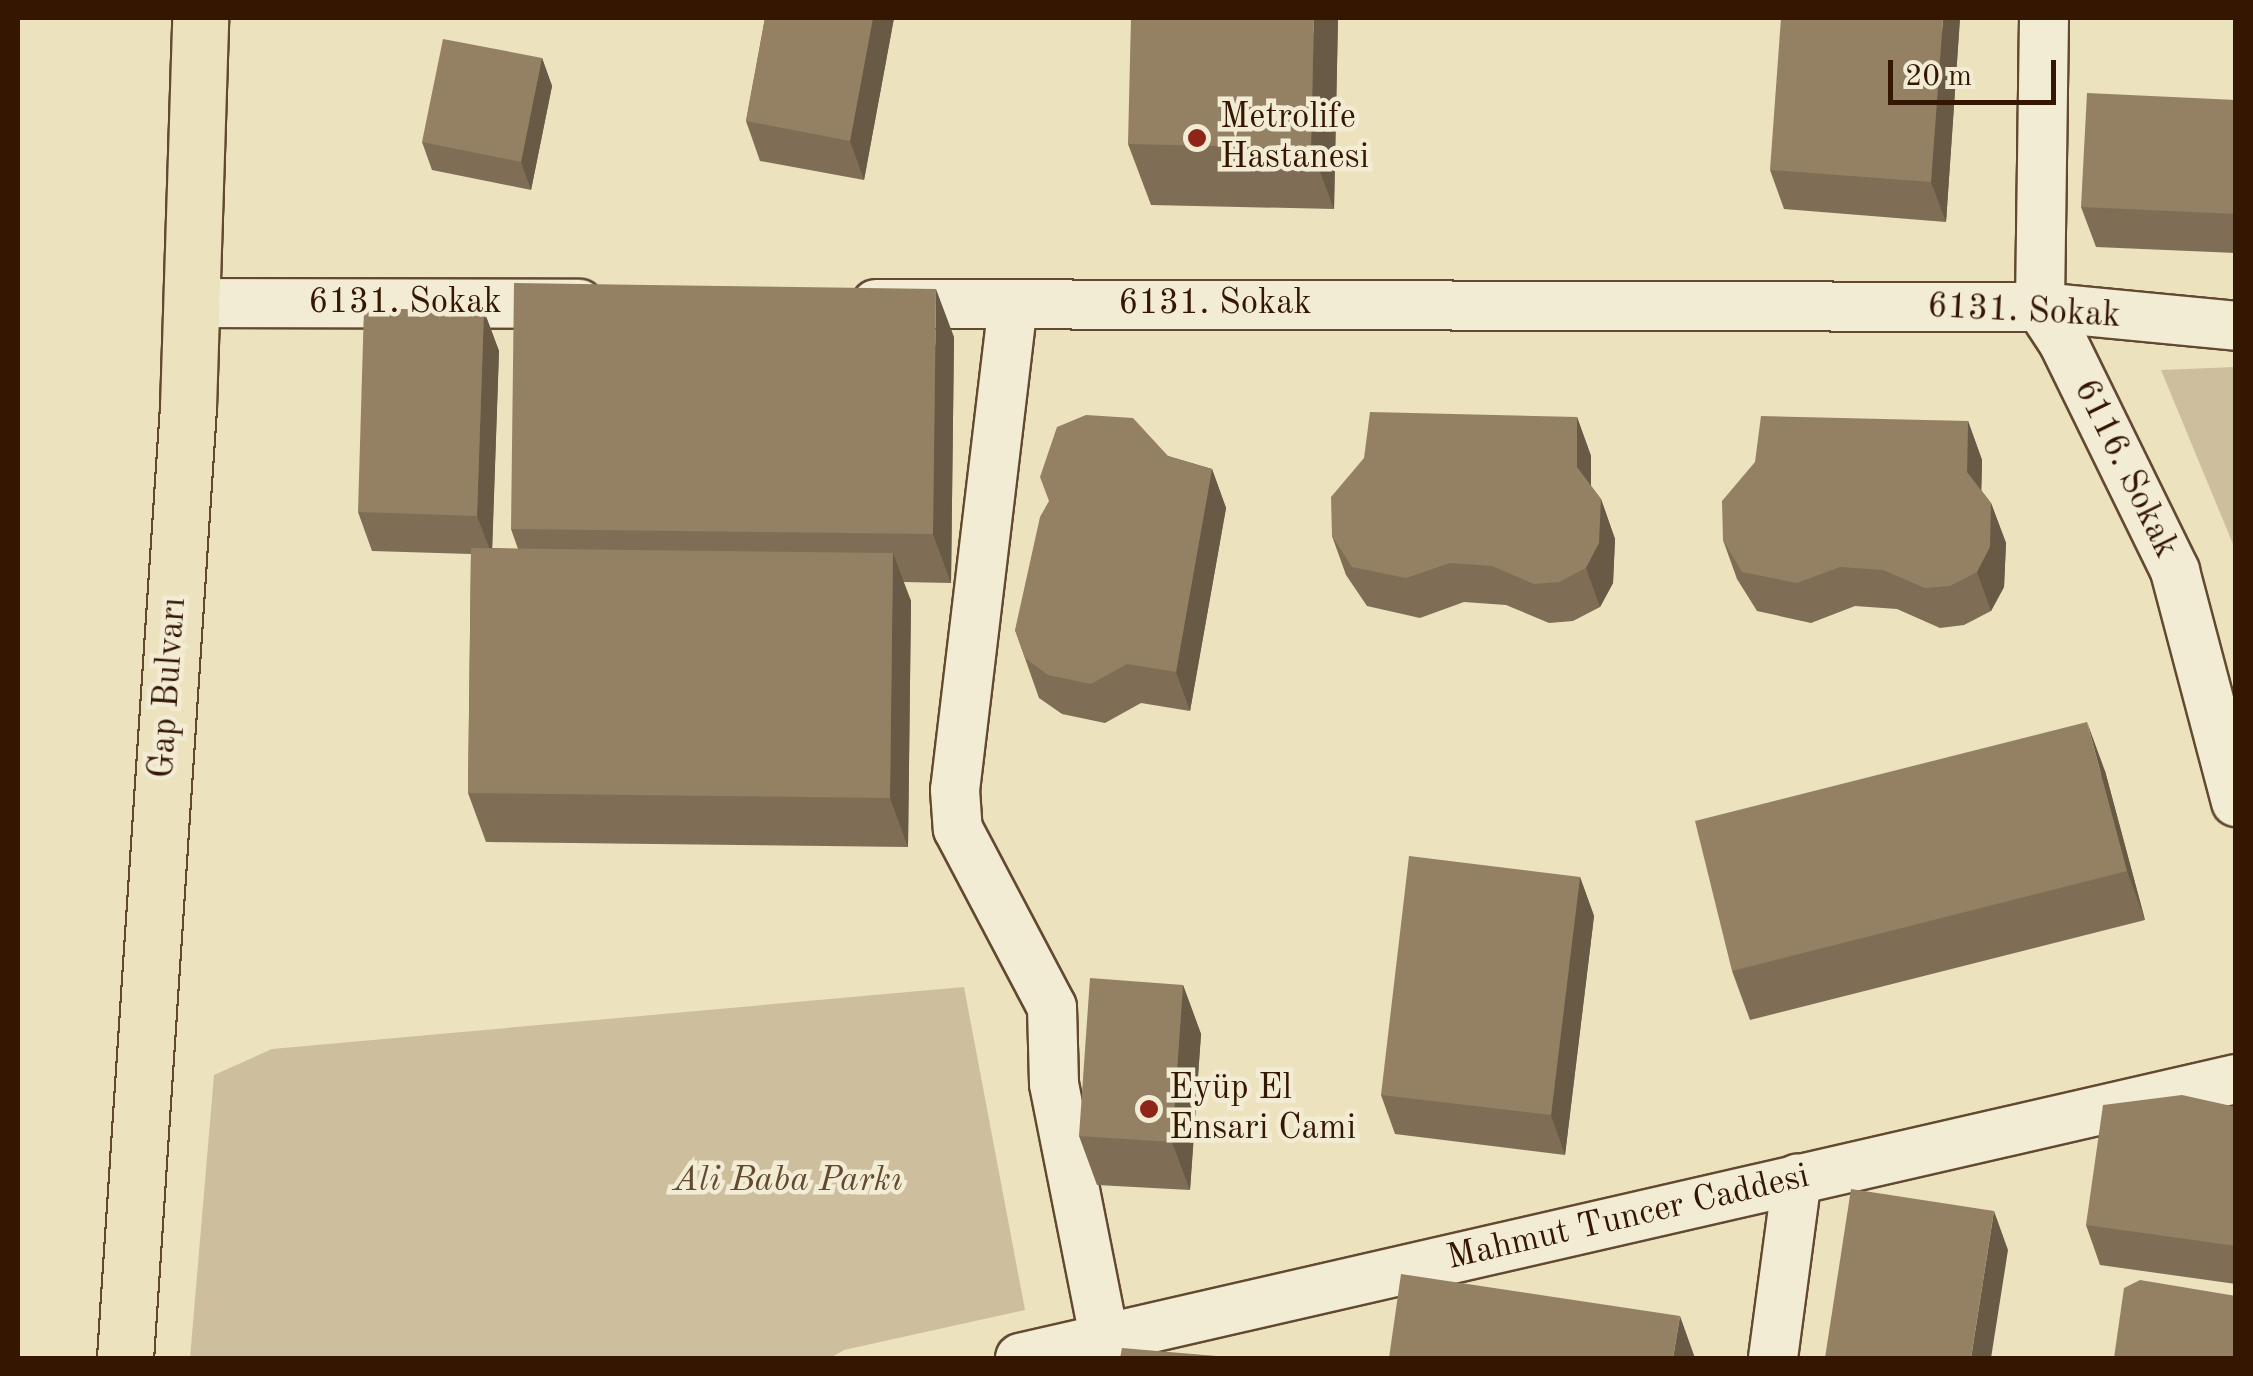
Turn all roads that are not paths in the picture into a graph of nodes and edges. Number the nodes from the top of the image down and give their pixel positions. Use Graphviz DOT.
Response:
graph roads {
  1 [pos="200,18"];
  2 [pos="2044,18"];
  3 [pos="193,303"];
  4 [pos="633,304"];
  5 [pos="832,304"];
  6 [pos="1012,304"];
  7 [pos="2040,308"];
  8 [pos="2236,326"];
  9 [pos="2236,802"];
  10 [pos="2236,1080"];
  11 [pos="1798,1179"];
  12 [pos="1104,1337"];
  13 [pos="125,1358"];
  14 [pos="1020,1358"];
  15 [pos="1773,1358"];
  1 -- 3 [label="highway, Gap Bulvarı"];
  2 -- 7 [label="street"];
  3 -- 4 [label="street, 6131. Sokak"];
  3 -- 13 [label="highway, Gap Bulvarı"];
  5 -- 6 [label="street, 6131. Sokak"];
  6 -- 7 [label="street, 6131. Sokak"];
  6 -- 12 [label="street"];
  7 -- 8 [label="street, 6131. Sokak"];
  7 -- 9 [label="street, 6116. Sokak"];
  10 -- 11 [label="street, Mahmut Tuncer Caddesi"];
  11 -- 12 [label="street, Mahmut Tuncer Caddesi"];
  11 -- 15 [label="street"];
  12 -- 14 [label="street, Mahmut Tuncer Caddesi"];
}
